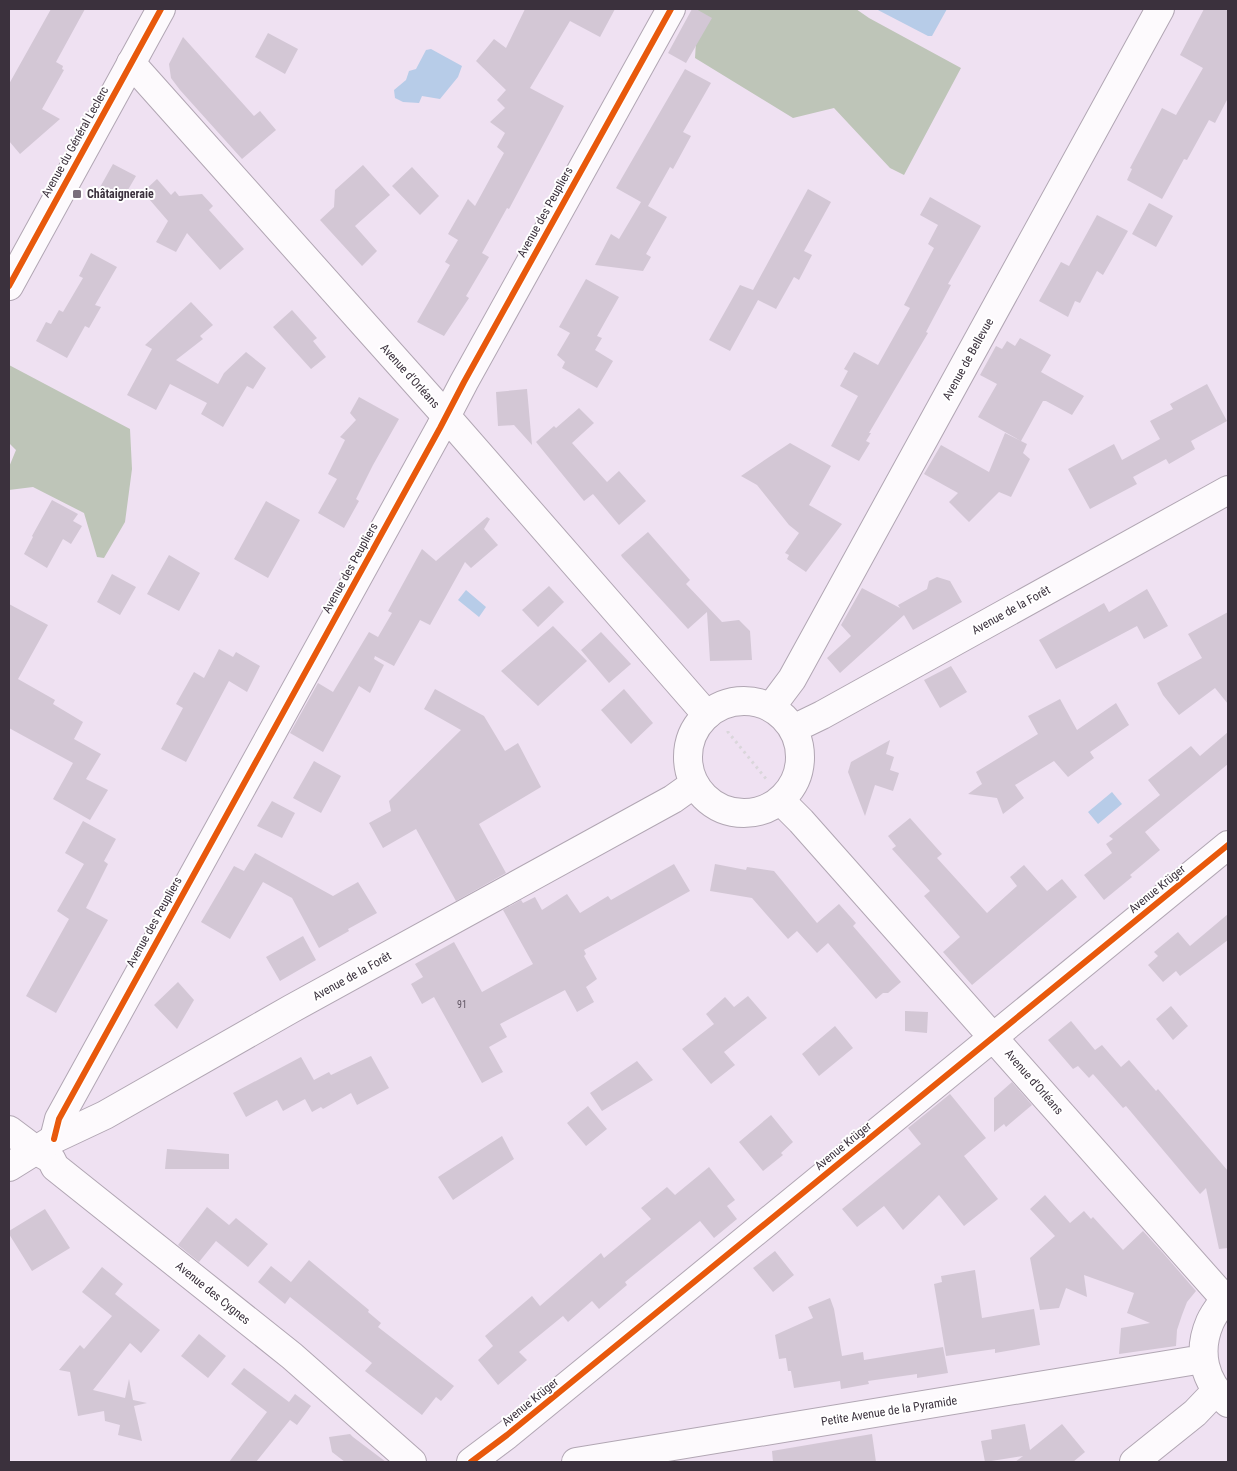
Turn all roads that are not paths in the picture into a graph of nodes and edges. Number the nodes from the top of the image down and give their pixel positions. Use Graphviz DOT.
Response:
graph roads {
  1 [pos="161,9"];
  2 [pos="671,9"];
  3 [pos="1160,9"];
  4 [pos="130,63"];
  5 [pos="9,286"];
  6 [pos="446,416"];
  7 [pos="1228,490"];
  8 [pos="771,707"];
  9 [pos="707,714"];
  10 [pos="793,729"];
  11 [pos="694,784"];
  12 [pos="789,791"];
  13 [pos="1228,846"];
  14 [pos="994,1037"];
  15 [pos="9,1130"];
  16 [pos="45,1145"];
  17 [pos="9,1167"];
  18 [pos="1227,1298"];
  19 [pos="1203,1359"];
  20 [pos="1222,1397"];
  21 [pos="489,1457"];
  22 [pos="412,1462"];
  23 [pos="576,1462"];
  24 [pos="1134,1462"];
  1 -- 4 [label="street, Avenue du Général Leclerc"];
  2 -- 6 [label="street, Avenue des Peupliers"];
  3 -- 8 [label="street, Avenue de Bellevue"];
  4 -- 5 [label="street, Avenue du Général Leclerc"];
  4 -- 6 [label="street, Avenue d'Orléans"];
  6 -- 9 [label="street, Avenue d'Orléans"];
  6 -- 16 [label="street, Avenue des Peupliers"];
  7 -- 10 [label="street, Avenue de la Forêt"];
  8 -- 9 [label="street"];
  8 -- 10 [label="street"];
  9 -- 11 [label="street"];
  10 -- 12 [label="street"];
  11 -- 12 [label="street"];
  11 -- 16 [label="street, Avenue de la Forêt"];
  12 -- 14 [label="street, Avenue d'Orléans"];
  13 -- 14 [label="street, Avenue Krüger"];
  14 -- 18 [label="street, Avenue d'Orléans"];
  14 -- 21 [label="street, Avenue Krüger"];
  15 -- 16 [label="street, Avenue des Cygnes"];
  16 -- 17 [label="street, Avenue de la Forêt"];
  16 -- 22 [label="street, Avenue des Cygnes"];
  18 -- 19 [label="street"];
  19 -- 20 [label="street"];
  19 -- 23 [label="street, Petite Avenue de la Pyramide"];
  20 -- 24 [label="street"];
}
